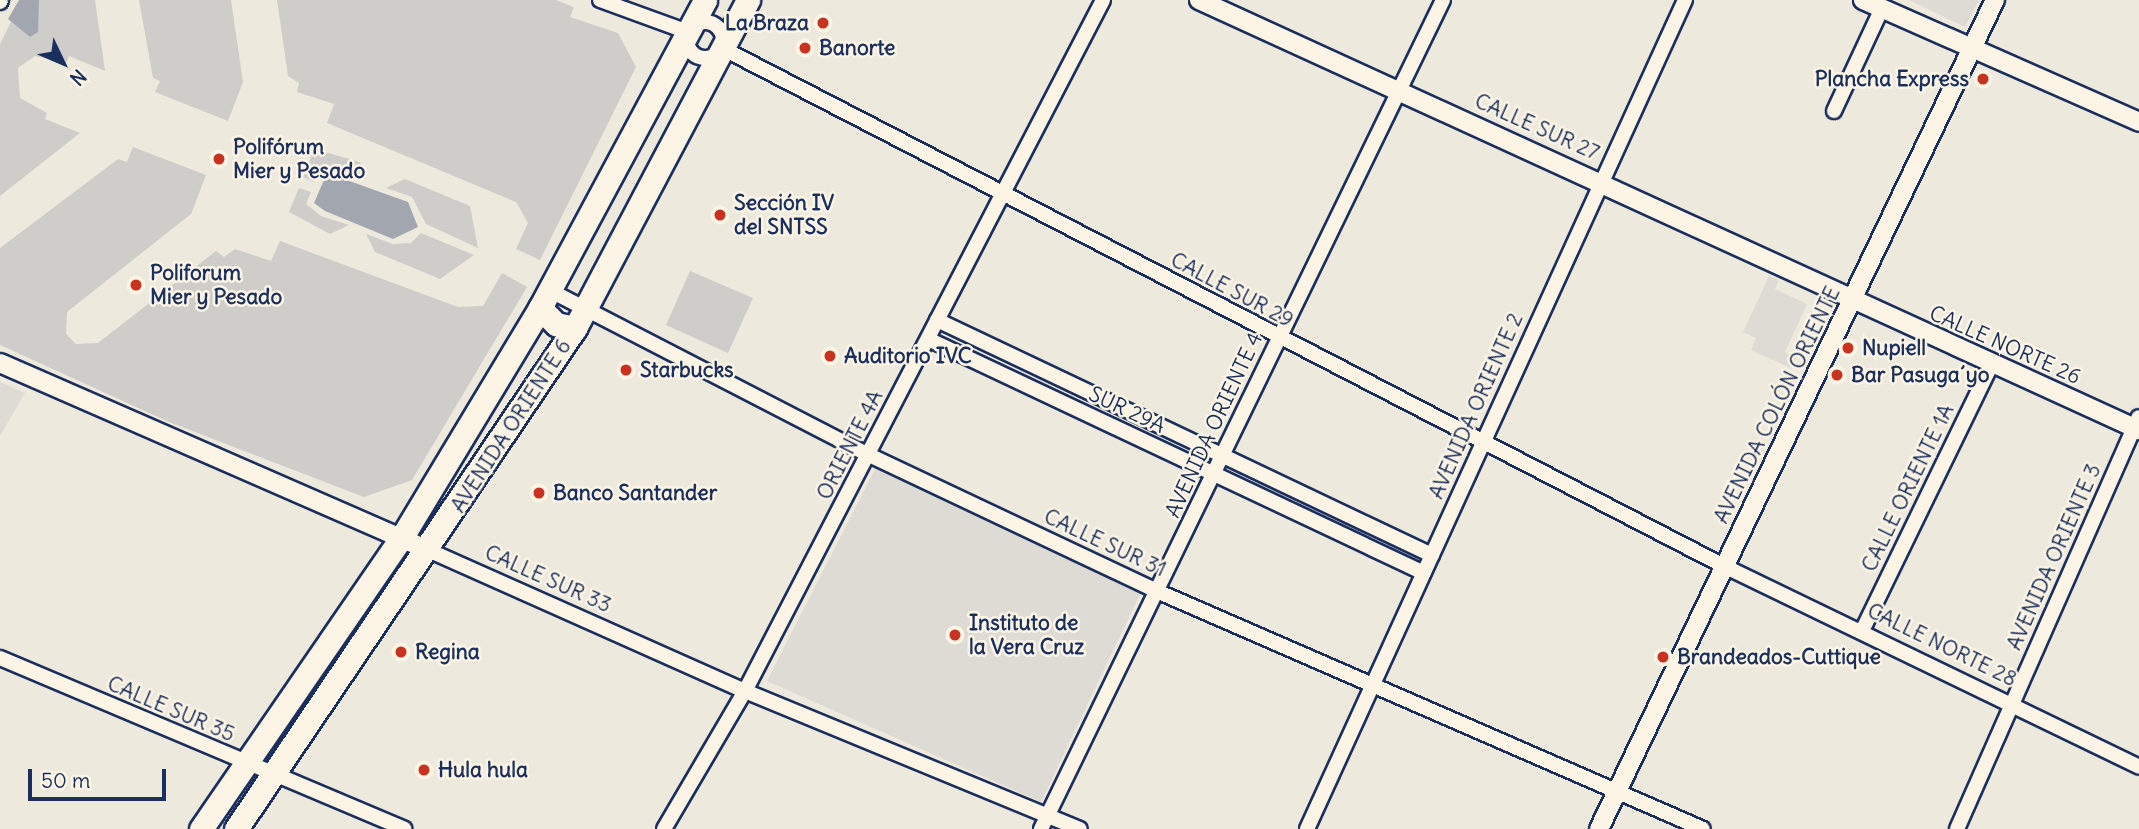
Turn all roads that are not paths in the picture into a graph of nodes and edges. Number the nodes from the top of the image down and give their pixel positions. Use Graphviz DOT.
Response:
graph roads {
  1 [pos="600,0"];
  2 [pos="705,0"];
  3 [pos="748,0"];
  4 [pos="1103,0"];
  5 [pos="1199,0"];
  6 [pos="1443,0"];
  7 [pos="1685,0"];
  8 [pos="1863,0"];
  9 [pos="1995,0"];
  10 [pos="1882,8"];
  11 [pos="688,33"];
  12 [pos="722,48"];
  13 [pos="1972,48"];
  14 [pos="1400,90"];
  15 [pos="1834,111"];
  16 [pos="2139,122"];
  17 [pos="1602,181"];
  18 [pos="1002,194"];
  19 [pos="544,299"];
  20 [pos="1853,301"];
  21 [pos="581,319"];
  22 [pos="937,320"];
  23 [pos="1277,337"];
  24 [pos="928,339"];
  25 [pos="0,363"];
  26 [pos="1992,365"];
  27 [pos="2137,425"];
  28 [pos="1483,441"];
  29 [pos="869,455"];
  30 [pos="1224,460"];
  31 [pos="1216,476"];
  32 [pos="402,537"];
  33 [pos="428,550"];
  34 [pos="1432,555"];
  35 [pos="1724,566"];
  36 [pos="1424,573"];
  37 [pos="1159,592"];
  38 [pos="1863,629"];
  39 [pos="0,658"];
  40 [pos="1375,684"];
  41 [pos="745,691"];
  42 [pos="2012,703"];
  43 [pos="245,764"];
  44 [pos="2139,767"];
  45 [pos="272,776"];
  46 [pos="1617,792"];
  47 [pos="1045,822"];
  48 [pos="201,829"];
  49 [pos="236,829"];
  50 [pos="404,829"];
  51 [pos="664,829"];
  52 [pos="1080,829"];
  53 [pos="1307,829"];
  54 [pos="1599,829"];
  55 [pos="1703,829"];
  56 [pos="1956,829"];
  1 -- 11 [label="street"];
  2 -- 11 [label="main road, AVENIDA ORIENTE 6"];
  3 -- 12 [label="main road, AVENIDA ORIENTE 6"];
  4 -- 18 [label="street, ORIENTE 4A"];
  5 -- 14 [label="street, CALLE SUR 27"];
  6 -- 14 [label="street, AVENIDA ORIENTE 4"];
  7 -- 17 [label="street, AVENIDA ORIENTE 2"];
  8 -- 10 [label="street"];
  9 -- 13 [label="street, AVENIDA COLÓN ORIENTE"];
  10 -- 13 [label="street"];
  10 -- 15 [label="street"];
  11 -- 12 [label="street"];
  11 -- 12 [label="street"];
  11 -- 19 [label="main road, AVENIDA ORIENTE 6"];
  12 -- 18 [label="street, CALLE SUR 29"];
  12 -- 21 [label="main road, AVENIDA ORIENTE 6"];
  13 -- 16 [label="street"];
  13 -- 20 [label="street, AVENIDA COLÓN ORIENTE"];
  14 -- 17 [label="street, CALLE SUR 27"];
  14 -- 23 [label="street, AVENIDA ORIENTE 4"];
  17 -- 20 [label="street, CALLE SUR 27"];
  17 -- 28 [label="street, AVENIDA ORIENTE 2"];
  18 -- 22 [label="street, ORIENTE 4A"];
  18 -- 23 [label="street, CALLE SUR 29"];
  19 -- 21 [label="main road"];
  19 -- 32 [label="main road, AVENIDA ORIENTE 6"];
  20 -- 26 [label="street, CALLE NORTE 26"];
  20 -- 35 [label="street, AVENIDA COLÓN ORIENTE"];
  21 -- 29 [label="street, CALLE SUR 31"];
  21 -- 33 [label="main road, AVENIDA ORIENTE 6"];
  22 -- 24 [label="street, ORIENTE 4A"];
  22 -- 30 [label="street, SUR 29A"];
  23 -- 28 [label="street, CALLE SUR 29"];
  23 -- 30 [label="street, AVENIDA ORIENTE 4"];
  24 -- 29 [label="street, ORIENTE 4A"];
  24 -- 31 [label="street, SUR 29A"];
  25 -- 32 [label="street, CALLE SUR 33"];
  26 -- 27 [label="street, CALLE NORTE 26"];
  26 -- 38 [label="street, CALLE ORIENTE 1A"];
  27 -- 42 [label="street, AVENIDA ORIENTE 3"];
  28 -- 34 [label="street, AVENIDA ORIENTE 2"];
  28 -- 35 [label="street, CALLE SUR 29"];
  29 -- 37 [label="street, CALLE SUR 31"];
  29 -- 41 [label="street, ORIENTE 4A"];
  30 -- 31 [label="street, AVENIDA ORIENTE 4"];
  30 -- 34 [label="street, SUR 29A"];
  31 -- 36 [label="street, SUR 29A"];
  31 -- 37 [label="street, AVENIDA ORIENTE 4"];
  32 -- 33 [label="street, CALLE SUR 33"];
  32 -- 43 [label="main road, AVENIDA ORIENTE 6"];
  33 -- 41 [label="street, CALLE SUR 33"];
  33 -- 45 [label="main road, AVENIDA ORIENTE 6"];
  34 -- 36 [label="street, AVENIDA ORIENTE 2"];
  35 -- 38 [label="street, CALLE NORTE 28"];
  35 -- 46 [label="street, AVENIDA COLÓN ORIENTE"];
  36 -- 40 [label="street, AVENIDA ORIENTE 2"];
  37 -- 40 [label="street, CALLE SUR 31"];
  37 -- 47 [label="street, AVENIDA ORIENTE 4"];
  38 -- 42 [label="street, CALLE NORTE 28"];
  39 -- 43 [label="street, CALLE SUR 35"];
  40 -- 46 [label="street, CALLE SUR 31"];
  40 -- 53 [label="street, AVENIDA ORIENTE 2"];
  41 -- 47 [label="street, CALLE SUR 33"];
  41 -- 51 [label="street, ORIENTE 4A"];
  42 -- 44 [label="street, CALLE NORTE 28"];
  42 -- 56 [label="street, AVENIDA ORIENTE 3"];
  43 -- 45 [label="street, CALLE SUR 35"];
  43 -- 48 [label="main road, AVENIDA ORIENTE 6"];
  45 -- 49 [label="main road, AVENIDA ORIENTE 6"];
  45 -- 50 [label="street, CALLE SUR 35"];
  46 -- 54 [label="street, AVENIDA COLÓN ORIENTE"];
  46 -- 55 [label="street, CALLE SUR 31"];
  47 -- 52 [label="street, CALLE SUR 33"];
}
